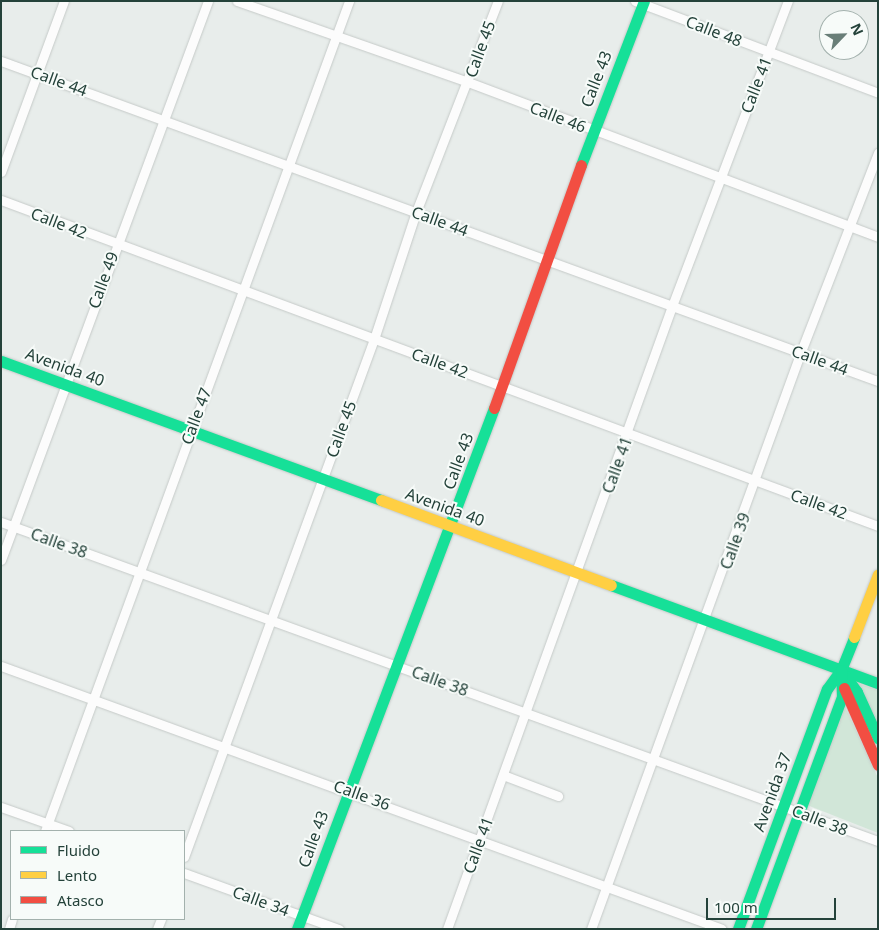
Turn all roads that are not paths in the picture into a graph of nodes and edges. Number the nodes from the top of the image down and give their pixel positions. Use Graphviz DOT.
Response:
graph roads {
  1 [pos="64,1"];
  2 [pos="208,1"];
  3 [pos="237,1"];
  4 [pos="349,1"];
  5 [pos="498,1"];
  6 [pos="788,1"];
  7 [pos="641,2"];
  8 [pos="335,37"];
  9 [pos="769,52"];
  10 [pos="1,60"];
  11 [pos="37,74"];
  12 [pos="468,82"];
  13 [pos="878,93"];
  14 [pos="162,118"];
  15 [pos="593,131"];
  16 [pos="878,153"];
  17 [pos="290,165"];
  18 [pos="1,172"];
  19 [pos="720,180"];
  20 [pos="1,200"];
  21 [pos="416,212"];
  22 [pos="851,226"];
  23 [pos="878,237"];
  24 [pos="115,245"];
  25 [pos="546,259"];
  26 [pos="242,290"];
  27 [pos="672,306"];
  28 [pos="374,339"];
  29 [pos="800,354"];
  30 [pos="1,361"];
  31 [pos="878,381"];
  32 [pos="64,384"];
  33 [pos="502,386"];
  34 [pos="191,431"];
  35 [pos="629,433"];
  36 [pos="322,479"];
  37 [pos="757,481"];
  38 [pos="1,522"];
  39 [pos="13,526"];
  40 [pos="878,526"];
  41 [pos="452,527"];
  42 [pos="1,560"];
  43 [pos="139,572"];
  44 [pos="578,573"];
  45 [pos="878,574"];
  46 [pos="271,620"];
  47 [pos="705,620"];
  48 [pos="396,665"];
  49 [pos="1,666"];
  50 [pos="841,670"];
  51 [pos="878,683"];
  52 [pos="93,699"];
  53 [pos="526,712"];
  54 [pos="878,738"];
  55 [pos="224,747"];
  56 [pos="654,759"];
  57 [pos="878,765"];
  58 [pos="503,775"];
  59 [pos="348,790"];
  60 [pos="558,796"];
  61 [pos="784,806"];
  62 [pos="1,807"];
  63 [pos="799,812"];
  64 [pos="46,827"];
  65 [pos="63,830"];
  66 [pos="480,840"];
  67 [pos="878,841"];
  68 [pos="185,854"];
  69 [pos="185,873"];
  70 [pos="607,886"];
  71 [pos="302,915"];
  72 [pos="297,929"];
  73 [pos="339,929"];
  74 [pos="447,929"];
  75 [pos="591,929"];
  76 [pos="722,929"];
  77 [pos="738,929"];
  78 [pos="756,929"];
  1 -- 11 [label="street"];
  2 -- 14 [label="street, Calle 49"];
  3 -- 8 [label="street, Calle 46"];
  4 -- 8 [label="street, Calle 47"];
  5 -- 12 [label="street, Calle 45"];
  6 -- 9 [label="street, Calle 41"];
  7 -- 9 [label="street, Calle 48"];
  7 -- 15 [label="main road, Calle 43"];
  8 -- 12 [label="street, Calle 46"];
  8 -- 17 [label="street, Calle 47"];
  9 -- 13 [label="street, Calle 48"];
  9 -- 19 [label="street, Calle 41"];
  10 -- 11 [label="street, Calle 44"];
  11 -- 14 [label="street, Calle 44"];
  11 -- 18 [label="street"];
  12 -- 15 [label="street, Calle 46"];
  12 -- 21 [label="street, Calle 45"];
  14 -- 17 [label="street, Calle 44"];
  14 -- 24 [label="street, Calle 49"];
  15 -- 19 [label="street, Calle 46"];
  15 -- 25 [label="main road, Calle 43"];
  16 -- 22 [label="street, Calle 39"];
  17 -- 21 [label="street, Calle 44"];
  17 -- 26 [label="street, Calle 47"];
  19 -- 22 [label="street, Calle 46"];
  19 -- 27 [label="street, Calle 41"];
  20 -- 24 [label="street, Calle 42"];
  21 -- 25 [label="street, Calle 44"];
  21 -- 28 [label="street, Calle 45"];
  22 -- 23 [label="street, Calle 46"];
  22 -- 29 [label="street, Calle 39"];
  24 -- 26 [label="street, Calle 42"];
  24 -- 32 [label="street, Calle 49"];
  25 -- 27 [label="street, Calle 44"];
  25 -- 33 [label="main road, Calle 43"];
  26 -- 28 [label="street, Calle 42"];
  26 -- 34 [label="street, Calle 47"];
  27 -- 29 [label="street, Calle 44"];
  27 -- 35 [label="street, Calle 41"];
  28 -- 33 [label="street, Calle 42"];
  28 -- 36 [label="street, Calle 45"];
  29 -- 31 [label="street, Calle 44"];
  29 -- 37 [label="street, Calle 39"];
  30 -- 32 [label="main road, Avenida 40"];
  32 -- 34 [label="main road, Avenida 40"];
  32 -- 39 [label="street, Calle 49"];
  33 -- 35 [label="street, Calle 42"];
  33 -- 41 [label="main road, Calle 43"];
  34 -- 36 [label="main road, Avenida 40"];
  34 -- 43 [label="street, Calle 47"];
  35 -- 37 [label="street, Calle 42"];
  35 -- 44 [label="street, Calle 41"];
  36 -- 41 [label="main road, Avenida 40"];
  36 -- 46 [label="street, Calle 45"];
  37 -- 40 [label="street, Calle 42"];
  37 -- 47 [label="street, Calle 39"];
  38 -- 39 [label="street, Calle 38"];
  39 -- 42 [label="street, Calle 49"];
  39 -- 43 [label="street, Calle 38"];
  41 -- 44 [label="main road, Avenida 40"];
  41 -- 48 [label="main road, Calle 43"];
  43 -- 46 [label="street, Calle 38"];
  43 -- 52 [label="street, Calle 47"];
  44 -- 47 [label="main road, Avenida 40"];
  44 -- 53 [label="street, Calle 41"];
  45 -- 50 [label="main road, Avenida 37"];
  46 -- 48 [label="street, Calle 38"];
  46 -- 55 [label="street, Calle 45"];
  47 -- 50 [label="main road, Avenida 40"];
  47 -- 56 [label="street, Calle 39"];
  48 -- 53 [label="street, Calle 38"];
  48 -- 59 [label="main road, Calle 43"];
  49 -- 52 [label="street, Calle 36"];
  50 -- 51 [label="main road, Avenida 40"];
  50 -- 54 [label="main road"];
  50 -- 57 [label="main road"];
  50 -- 61 [label="main road, Avenida 37"];
  50 -- 63 [label="main road, Avenida 37"];
  52 -- 55 [label="street, Calle 36"];
  52 -- 64 [label="street, Calle 47"];
  53 -- 56 [label="street, Calle 38"];
  53 -- 58 [label="street, Calle 41"];
  55 -- 59 [label="street, Calle 36"];
  55 -- 68 [label="street, Calle 45"];
  56 -- 61 [label="street, Calle 38"];
  56 -- 70 [label="street, Calle 39"];
  58 -- 60 [label="street"];
  58 -- 66 [label="street, Calle 41"];
  59 -- 66 [label="street, Calle 36"];
  59 -- 71 [label="main road, Calle 43"];
  61 -- 63 [label="street, Calle 38"];
  61 -- 77 [label="main road, Avenida 37"];
  62 -- 64 [label="street"];
  63 -- 67 [label="street, Calle 38"];
  63 -- 78 [label="main road, Avenida 37"];
  64 -- 65 [label="street"];
  66 -- 70 [label="street, Calle 36"];
  66 -- 74 [label="street, Calle 41"];
  69 -- 71 [label="street, Calle 34"];
  70 -- 75 [label="street, Calle 39"];
  70 -- 76 [label="street, Calle 36"];
  71 -- 72 [label="main road, Calle 43"];
  71 -- 73 [label="street, Calle 34"];
}
